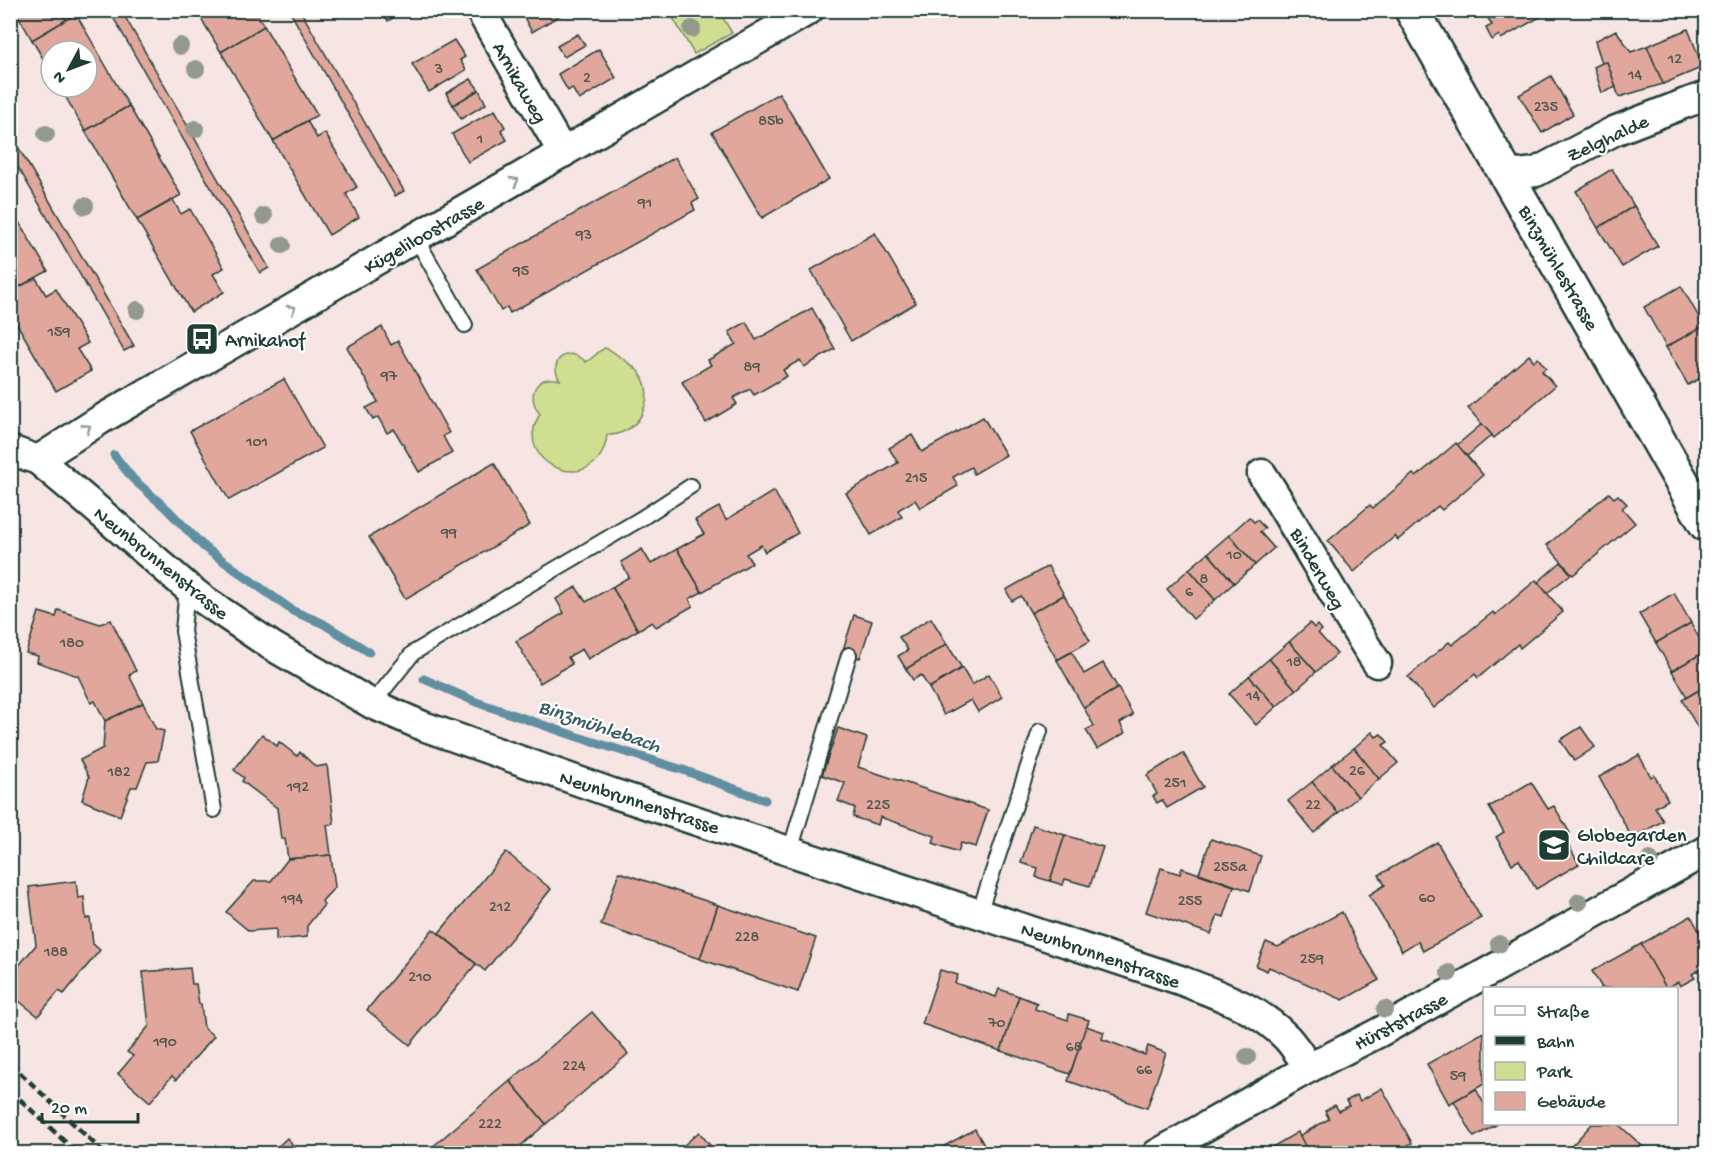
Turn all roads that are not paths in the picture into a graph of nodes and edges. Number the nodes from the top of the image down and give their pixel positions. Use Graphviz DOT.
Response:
graph roads {
  1 [pos="480,10"];
  2 [pos="809,10"];
  3 [pos="1412,10"];
  4 [pos="1707,96"];
  5 [pos="563,153"];
  6 [pos="1507,176"];
  7 [pos="416,238"];
  8 [pos="465,325"];
  9 [pos="19,457"];
  10 [pos="1262,474"];
  11 [pos="691,486"];
  12 [pos="1707,524"];
  13 [pos="187,587"];
  14 [pos="849,655"];
  15 [pos="1377,663"];
  16 [pos="372,704"];
  17 [pos="1040,731"];
  18 [pos="214,810"];
  19 [pos="1707,850"];
  20 [pos="790,851"];
  21 [pos="979,913"];
  22 [pos="1309,1068"];
  23 [pos="1175,1149"];
  1 -- 5 [label="street, Arnikaweg"];
  2 -- 5 [label="street, Kügeliloostrasse"];
  3 -- 6 [label="street, Binzmühlestrasse"];
  4 -- 6 [label="street, Zelghalde"];
  7 -- 5 [label="street, Kügeliloostrasse, one-way"];
  6 -- 12 [label="street, Binzmühlestrasse"];
  7 -- 8 [label="lane"];
  9 -- 7 [label="street, Kügeliloostrasse, one-way"];
  9 -- 13 [label="street, Neunbrunnenstrasse"];
  10 -- 15 [label="street, Binderweg"];
  11 -- 16 [label="lane"];
  13 -- 16 [label="street, Neunbrunnenstrasse"];
  13 -- 18 [label="lane"];
  14 -- 20 [label="lane"];
  16 -- 20 [label="street, Neunbrunnenstrasse"];
  17 -- 21 [label="lane"];
  19 -- 22 [label="street, Hürststrasse"];
  20 -- 21 [label="street, Neunbrunnenstrasse"];
  21 -- 22 [label="street, Neunbrunnenstrasse"];
  22 -- 23 [label="street, Hürststrasse"];
}
